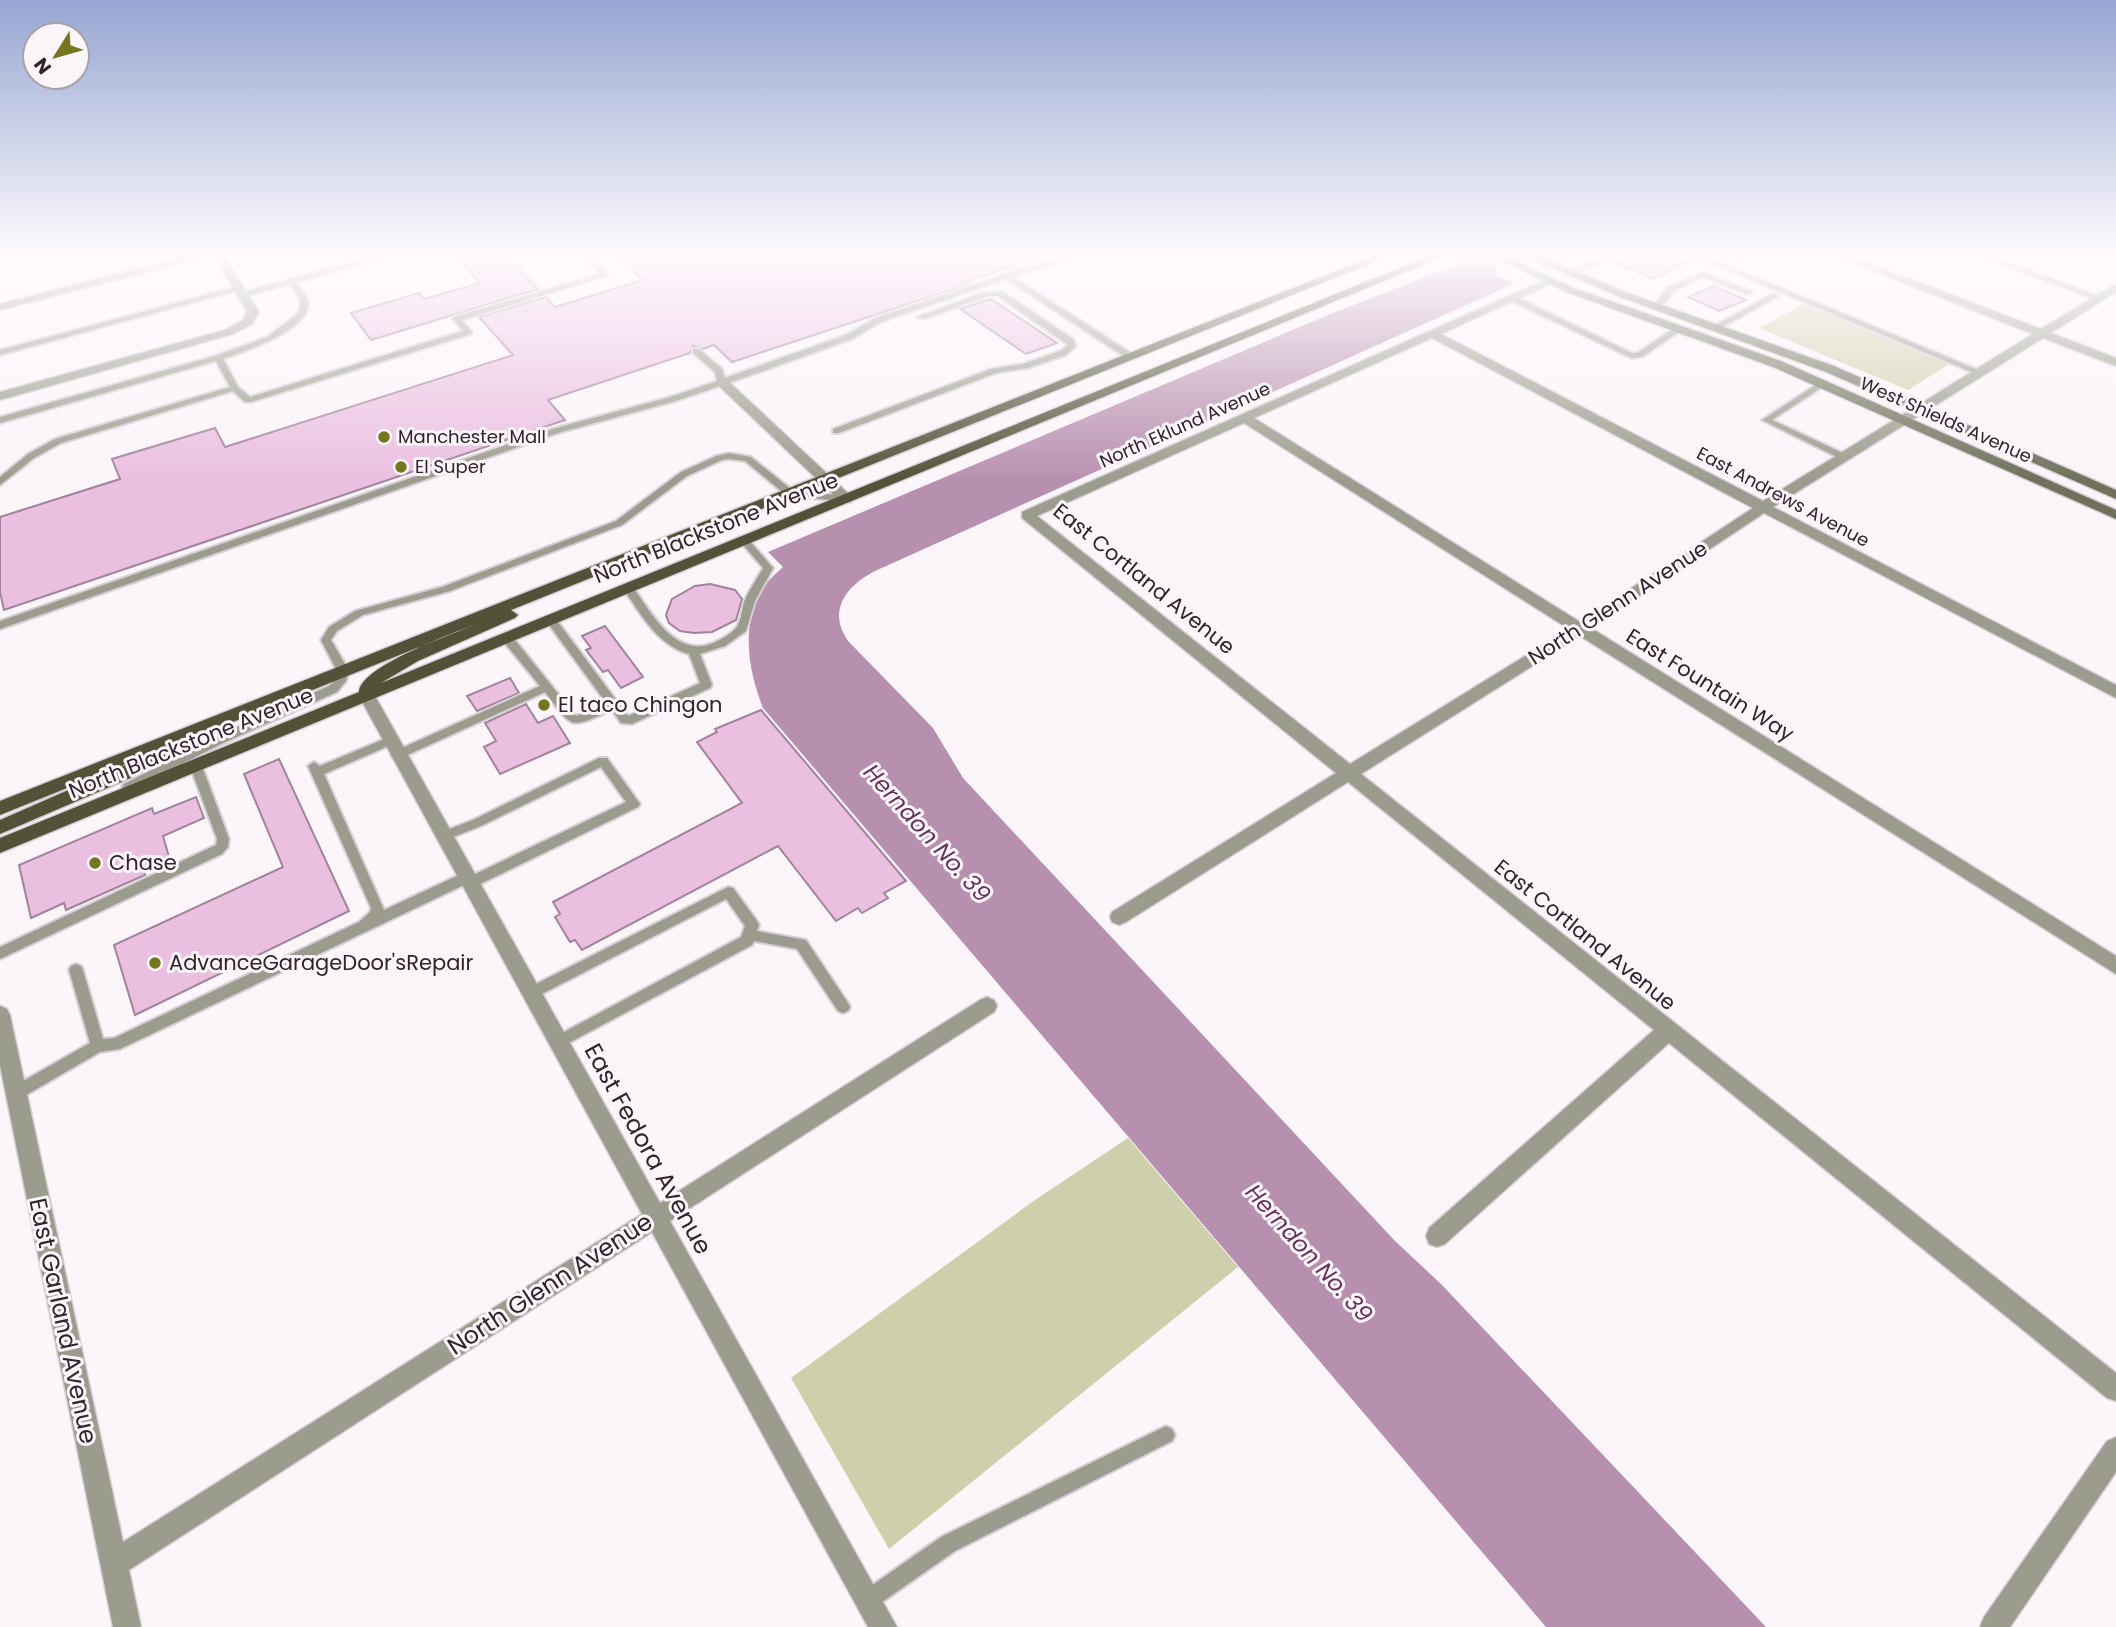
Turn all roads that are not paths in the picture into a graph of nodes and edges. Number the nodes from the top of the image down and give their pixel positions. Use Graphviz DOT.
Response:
graph roads {
  1 [pos="99,328"];
  2 [pos="237,328"];
  3 [pos="285,328"];
  4 [pos="465,328"];
  5 [pos="864,328"];
  6 [pos="1050,328"];
  7 [pos="1086,328"];
  8 [pos="1204,328"];
  9 [pos="1264,328"];
  10 [pos="1446,328"];
  11 [pos="1573,328"];
  12 [pos="1676,328"];
  13 [pos="1719,328"];
  14 [pos="1872,328"];
  15 [pos="2027,328"];
  16 [pos="2052,328"];
  17 [pos="1679,329"];
  18 [pos="1433,334"];
  19 [pos="2043,334"];
  20 [pos="696,351"];
  21 [pos="0,353"];
  22 [pos="1131,357"];
  23 [pos="218,358"];
  24 [pos="2116,362"];
  25 [pos="994,371"];
  26 [pos="1979,372"];
  27 [pos="722,382"];
  28 [pos="1823,384"];
  29 [pos="235,388"];
  30 [pos="0,396"];
  31 [pos="1922,410"];
  32 [pos="1245,418"];
  33 [pos="0,420"];
  34 [pos="1905,420"];
  35 [pos="836,431"];
  36 [pos="1844,457"];
  37 [pos="825,480"];
  38 [pos="0,482"];
  39 [pos="789,493"];
  40 [pos="2116,495"];
  41 [pos="846,499"];
  42 [pos="1762,508"];
  43 [pos="1027,514"];
  44 [pos="2116,515"];
  45 [pos="744,540"];
  46 [pos="587,574"];
  47 [pos="628,589"];
  48 [pos="551,620"];
  49 [pos="0,625"];
  50 [pos="1581,628"];
  51 [pos="507,638"];
  52 [pos="694,652"];
  53 [pos="343,671"];
  54 [pos="547,687"];
  55 [pos="2116,692"];
  56 [pos="367,696"];
  57 [pos="614,705"];
  58 [pos="253,707"];
  59 [pos="393,748"];
  60 [pos="196,766"];
  61 [pos="1348,773"];
  62 [pos="0,808"];
  63 [pos="69,818"];
  64 [pos="0,827"];
  65 [pos="443,836"];
  66 [pos="0,846"];
  67 [pos="468,880"];
  68 [pos="1119,917"];
  69 [pos="364,926"];
  70 [pos="748,935"];
  71 [pos="0,953"];
  72 [pos="2116,966"];
  73 [pos="76,970"];
  74 [pos="531,993"];
  75 [pos="987,1006"];
  76 [pos="843,1007"];
  77 [pos="0,1015"];
  78 [pos="1668,1031"];
  79 [pos="558,1042"];
  80 [pos="97,1045"];
  81 [pos="16,1093"];
  82 [pos="656,1216"];
  83 [pos="1437,1236"];
  84 [pos="2116,1388"];
  85 [pos="1166,1435"];
  86 [pos="2116,1450"];
  87 [pos="113,1564"];
  88 [pos="868,1600"];
  89 [pos="127,1627"];
  90 [pos="883,1627"];
  91 [pos="1994,1627"];
  1 -- 21 [label="lane"];
  2 -- 30 [label="street"];
  3 -- 23 [label="lane"];
  4 -- 29 [label="lane"];
  5 -- 27 [label="lane"];
  6 -- 25 [label="lane"];
  7 -- 22 [label="lane"];
  8 -- 22 [label="main road, North Blackstone Avenue"];
  9 -- 41 [label="main road, North Blackstone Avenue"];
  10 -- 18 [label="street, North Eklund Avenue"];
  11 -- 17 [label="lane"];
  12 -- 17 [label="main road, West Shields Avenue"];
  13 -- 31 [label="main road, West Shields Avenue"];
  14 -- 26 [label="lane"];
  15 -- 19 [label="street"];
  16 -- 19 [label="street, North Glenn Avenue"];
  17 -- 28 [label="main road, West Shields Avenue"];
  18 -- 32 [label="street, North Eklund Avenue"];
  18 -- 42 [label="street, East Andrews Avenue"];
  19 -- 24 [label="street"];
  19 -- 26 [label="street, North Glenn Avenue"];
  20 -- 27 [label="lane"];
  22 -- 37 [label="main road, North Blackstone Avenue"];
  23 -- 29 [label="lane"];
  23 -- 33 [label="lane"];
  25 -- 35 [label="lane"];
  26 -- 31 [label="street, North Glenn Avenue"];
  27 -- 37 [label="street"];
  27 -- 49 [label="lane"];
  28 -- 34 [label="main road, West Shields Avenue"];
  28 -- 36 [label="lane"];
  29 -- 38 [label="lane"];
  31 -- 34 [label="street, North Glenn Avenue"];
  31 -- 40 [label="main road, West Shields Avenue"];
  32 -- 43 [label="street, North Eklund Avenue"];
  32 -- 50 [label="street, East Fountain Way"];
  34 -- 36 [label="street, North Glenn Avenue"];
  34 -- 44 [label="main road, West Shields Avenue"];
  36 -- 42 [label="street, North Glenn Avenue"];
  37 -- 39 [label="main road, North Blackstone Avenue"];
  37 -- 41 [label="street"];
  39 -- 41 [label="lane"];
  39 -- 46 [label="main road, North Blackstone Avenue"];
  39 -- 53 [label="lane"];
  41 -- 45 [label="main road, North Blackstone Avenue"];
  42 -- 50 [label="street, North Glenn Avenue"];
  42 -- 55 [label="street, East Andrews Avenue"];
  43 -- 61 [label="street, East Cortland Avenue"];
  45 -- 47 [label="main road, North Blackstone Avenue"];
  45 -- 52 [label="lane"];
  46 -- 53 [label="main road, North Blackstone Avenue"];
  46 -- 56 [label="main road"];
  47 -- 48 [label="main road, North Blackstone Avenue"];
  47 -- 52 [label="lane"];
  48 -- 51 [label="main road, North Blackstone Avenue"];
  48 -- 57 [label="lane"];
  50 -- 61 [label="street, North Glenn Avenue"];
  50 -- 72 [label="street, East Fountain Way"];
  51 -- 54 [label="lane"];
  51 -- 56 [label="main road, North Blackstone Avenue"];
  52 -- 57 [label="lane"];
  53 -- 58 [label="main road, North Blackstone Avenue"];
  53 -- 63 [label="lane"];
  54 -- 57 [label="lane"];
  54 -- 59 [label="lane"];
  56 -- 59 [label="street, East Fedora Avenue"];
  56 -- 60 [label="main road, North Blackstone Avenue"];
  58 -- 62 [label="main road, North Blackstone Avenue"];
  58 -- 64 [label="main road"];
  59 -- 65 [label="street, East Fedora Avenue"];
  59 -- 69 [label="lane"];
  60 -- 63 [label="main road, North Blackstone Avenue"];
  60 -- 71 [label="lane"];
  61 -- 68 [label="street, North Glenn Avenue"];
  61 -- 78 [label="street, East Cortland Avenue"];
  63 -- 66 [label="main road, North Blackstone Avenue"];
  65 -- 67 [label="street, East Fedora Avenue"];
  65 -- 67 [label="lane"];
  67 -- 69 [label="lane"];
  67 -- 74 [label="street, East Fedora Avenue"];
  69 -- 80 [label="lane"];
  70 -- 74 [label="lane"];
  70 -- 76 [label="lane"];
  70 -- 79 [label="lane"];
  73 -- 80 [label="lane"];
  74 -- 79 [label="street, East Fedora Avenue"];
  75 -- 82 [label="street, North Glenn Avenue"];
  77 -- 81 [label="street, East Garland Avenue"];
  78 -- 83 [label="street"];
  78 -- 84 [label="street, East Cortland Avenue"];
  79 -- 82 [label="street, East Fedora Avenue"];
  80 -- 81 [label="lane"];
  81 -- 87 [label="street, East Garland Avenue"];
  82 -- 87 [label="street, North Glenn Avenue"];
  82 -- 88 [label="street, East Fedora Avenue"];
  85 -- 88 [label="lane"];
  86 -- 91 [label="street"];
  87 -- 89 [label="street, East Garland Avenue"];
  88 -- 90 [label="street, East Fedora Avenue"];
}
